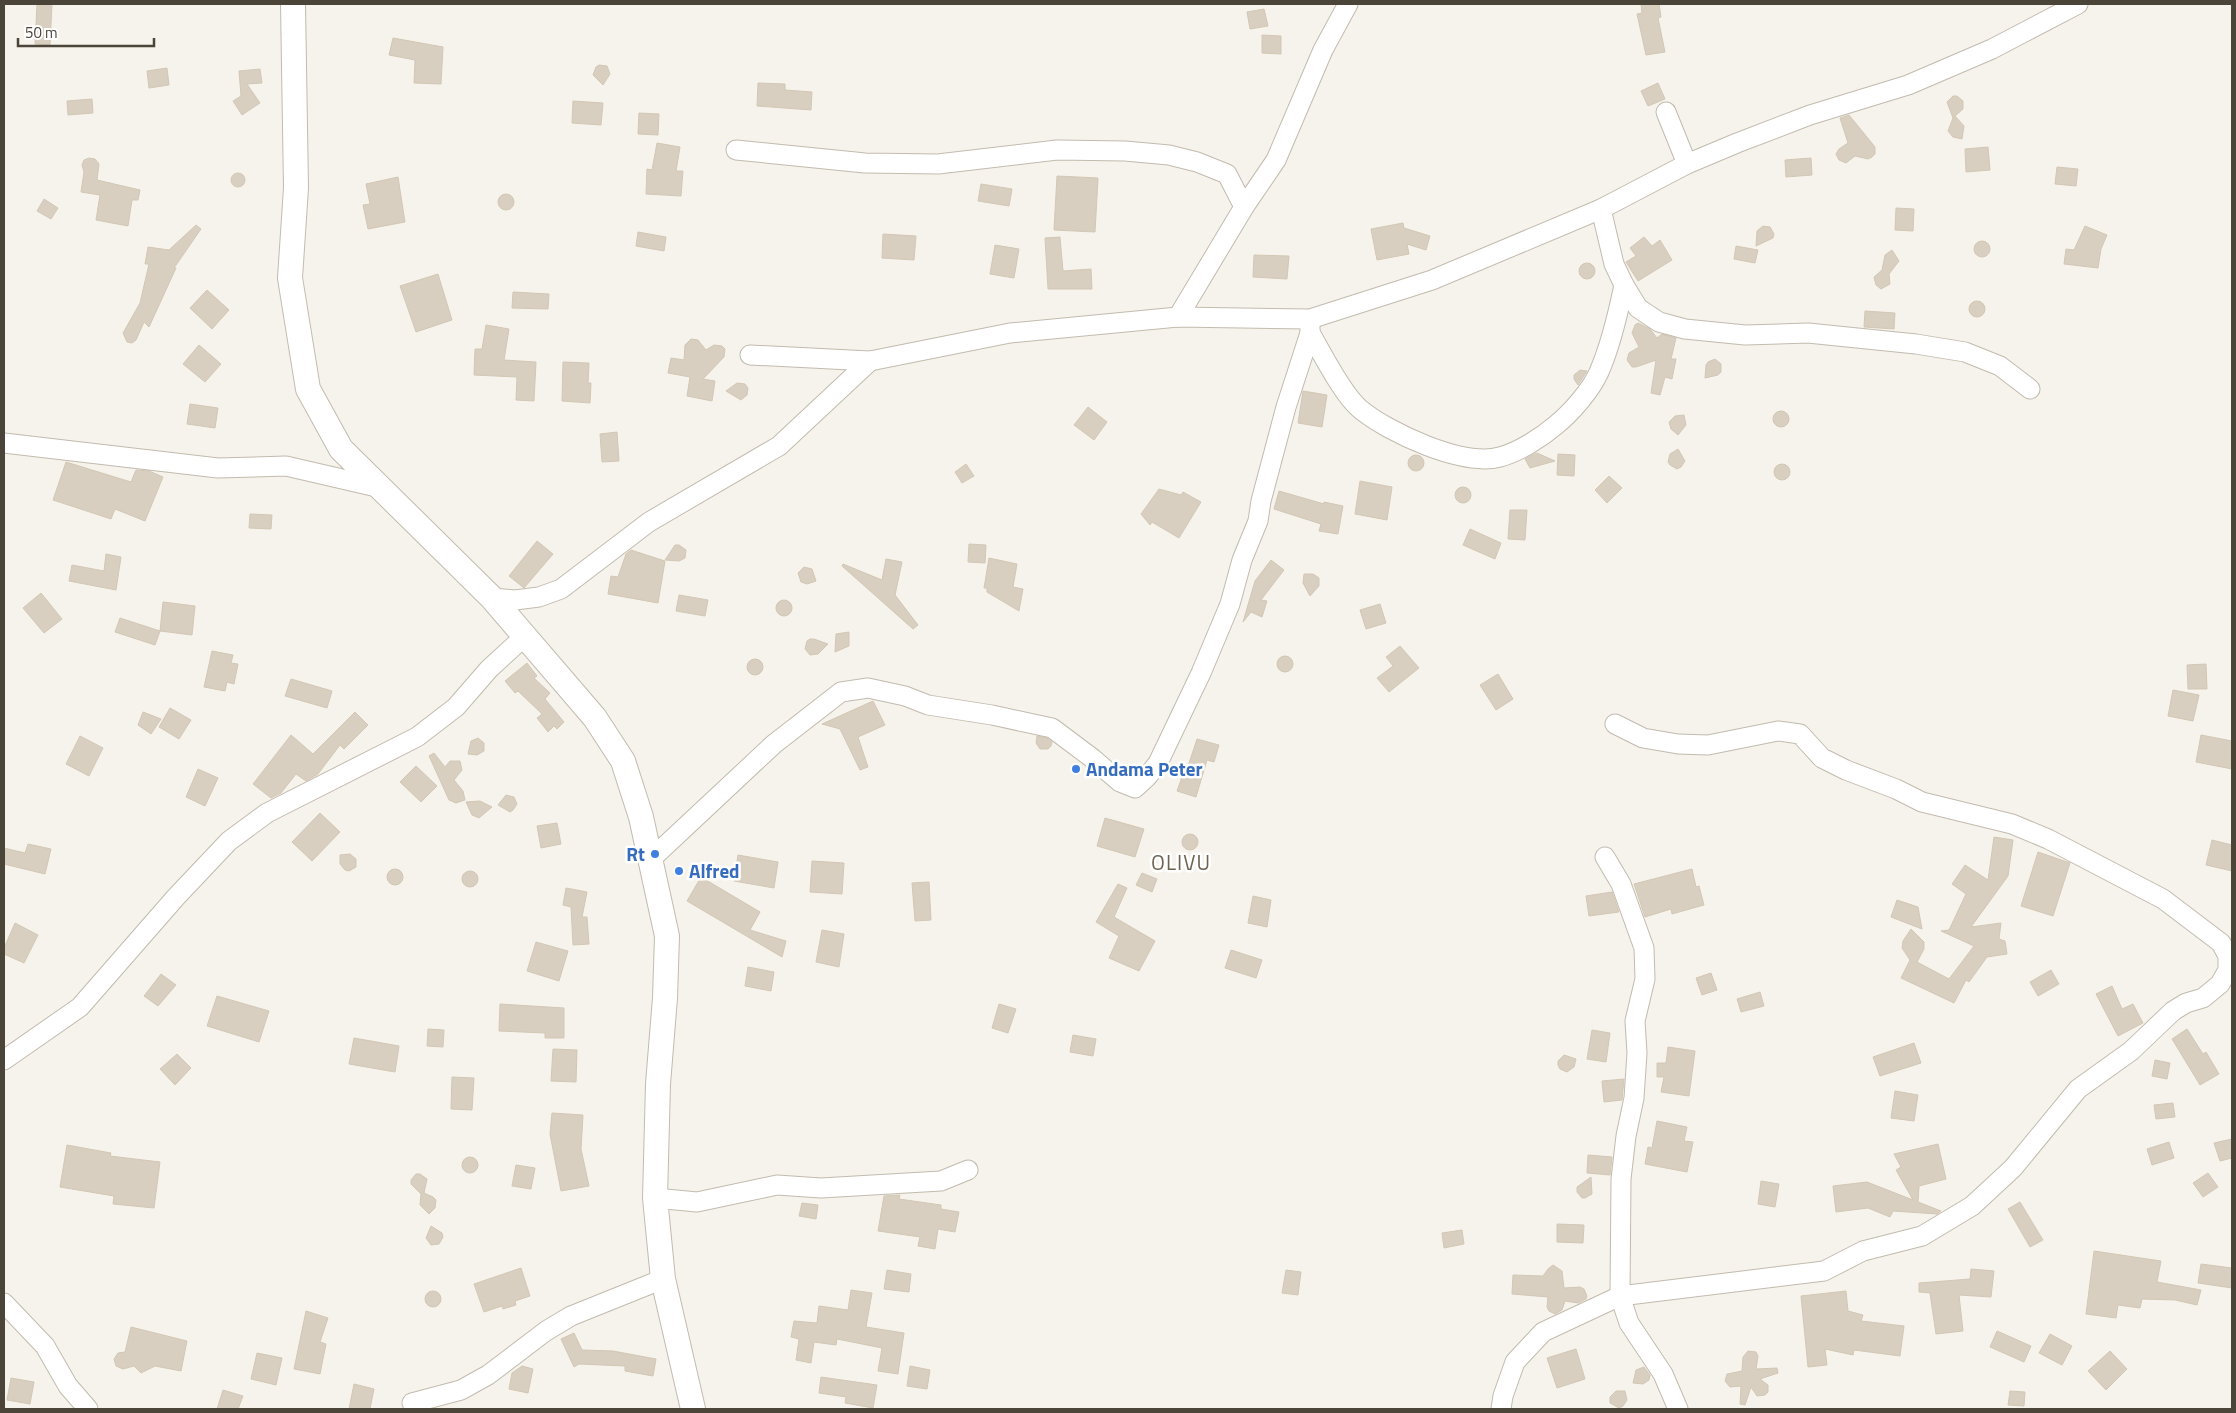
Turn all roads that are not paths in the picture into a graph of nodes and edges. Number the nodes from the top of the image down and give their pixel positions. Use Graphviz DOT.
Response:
graph roads {
  1 [pos="293,4"];
  2 [pos="1348,4"];
  3 [pos="2078,4"];
  4 [pos="1666,112"];
  5 [pos="736,150"];
  6 [pos="1687,164"];
  7 [pos="1244,207"];
  8 [pos="1601,209"];
  9 [pos="1624,285"];
  10 [pos="1178,317"];
  11 [pos="1310,326"];
  12 [pos="750,355"];
  13 [pos="870,361"];
  14 [pos="2030,389"];
  15 [pos="4,443"];
  16 [pos="381,488"];
  17 [pos="492,598"];
  18 [pos="524,636"];
  19 [pos="1615,724"];
  20 [pos="1605,857"];
  21 [pos="650,860"];
  22 [pos="4,1060"];
  23 [pos="968,1170"];
  24 [pos="655,1198"];
  25 [pos="663,1279"];
  26 [pos="1620,1296"];
  27 [pos="4,1303"];
  28 [pos="412,1403"];
  29 [pos="88,1409"];
  30 [pos="693,1409"];
  31 [pos="1501,1409"];
  32 [pos="1678,1409"];
  1 -- 16 [label="street"];
  2 -- 7 [label="street"];
  3 -- 6 [label="street"];
  4 -- 6 [label="street"];
  5 -- 7 [label="street"];
  6 -- 8 [label="street"];
  7 -- 10 [label="street"];
  8 -- 9 [label="street"];
  8 -- 11 [label="street"];
  9 -- 11 [label="street"];
  9 -- 14 [label="street"];
  10 -- 11 [label="street"];
  10 -- 13 [label="street"];
  11 -- 21 [label="street"];
  12 -- 13 [label="street"];
  13 -- 17 [label="street"];
  15 -- 16 [label="street"];
  16 -- 17 [label="street"];
  17 -- 18 [label="street"];
  18 -- 21 [label="street"];
  18 -- 22 [label="street"];
  19 -- 26 [label="street"];
  20 -- 26 [label="street"];
  21 -- 24 [label="street"];
  23 -- 24 [label="street"];
  24 -- 25 [label="street"];
  25 -- 28 [label="street"];
  25 -- 30 [label="street"];
  26 -- 31 [label="street"];
  26 -- 32 [label="street"];
  27 -- 29 [label="street"];
}
